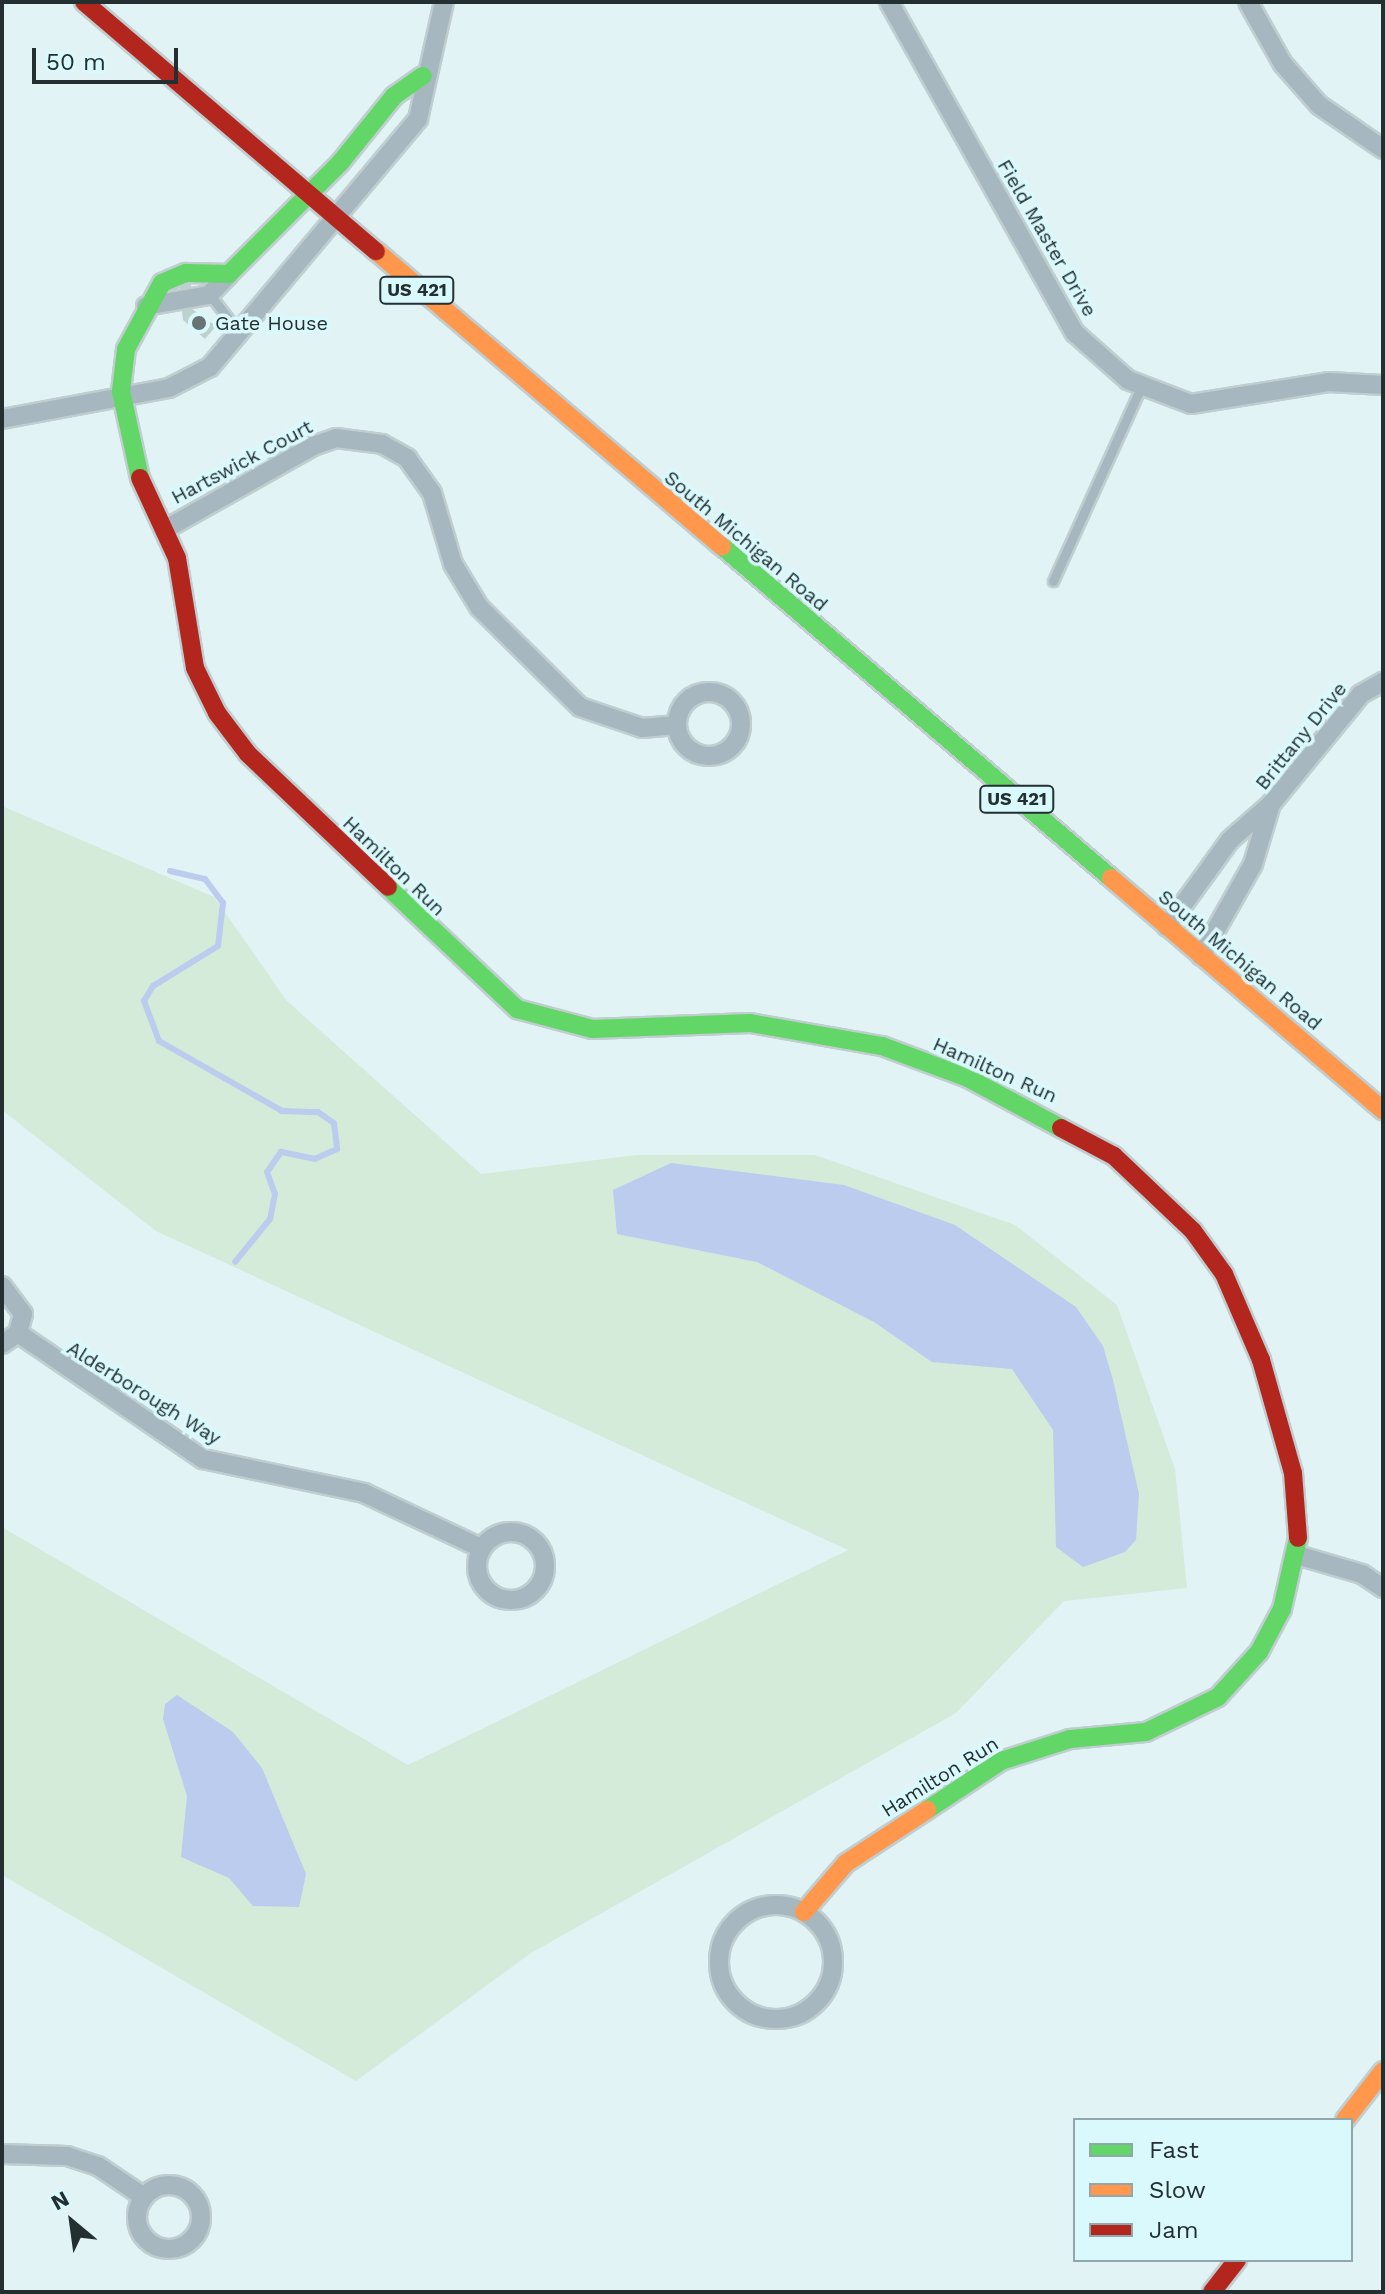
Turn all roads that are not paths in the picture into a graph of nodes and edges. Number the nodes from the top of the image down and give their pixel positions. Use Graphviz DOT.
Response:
graph roads {
  1 [pos="84,2"];
  2 [pos="444,2"];
  3 [pos="889,2"];
  4 [pos="1248,2"];
  5 [pos="423,76"];
  6 [pos="1383,149"];
  7 [pos="307,196"];
  8 [pos="332,217"];
  9 [pos="203,272"];
  10 [pos="229,274"];
  11 [pos="209,295"];
  12 [pos="145,307"];
  13 [pos="237,330"];
  14 [pos="1142,385"];
  15 [pos="1383,385"];
  16 [pos="121,391"];
  17 [pos="2,419"];
  18 [pos="164,530"];
  19 [pos="1053,581"];
  20 [pos="1383,682"];
  21 [pos="677,725"];
  22 [pos="1271,804"];
  23 [pos="1167,927"];
  24 [pos="1201,956"];
  25 [pos="1383,1110"];
  26 [pos="2,1286"];
  27 [pos="18,1333"];
  28 [pos="2,1344"];
  29 [pos="481,1548"];
  30 [pos="1297,1555"];
  31 [pos="1383,1588"];
  32 [pos="804,1912"];
  33 [pos="1383,2071"];
  34 [pos="1347,2118"];
  35 [pos="2,2154"];
  36 [pos="144,2197"];
  37 [pos="1235,2262"];
  38 [pos="1212,2292"];
  1 -- 7 [label="street, South Michigan Road / US 421"];
  2 -- 5 [label="street"];
  3 -- 14 [label="street, Field Master Drive"];
  4 -- 6 [label="street"];
  5 -- 7 [label="street"];
  5 -- 8 [label="street"];
  7 -- 8 [label="street, South Michigan Road / US 421"];
  7 -- 10 [label="street"];
  8 -- 13 [label="street"];
  8 -- 23 [label="street, South Michigan Road / US 421"];
  9 -- 10 [label="street"];
  9 -- 11 [label="lane"];
  9 -- 12 [label="street"];
  10 -- 11 [label="street"];
  11 -- 12 [label="street"];
  11 -- 13 [label="lane"];
  12 -- 16 [label="street, Hamilton Run"];
  13 -- 16 [label="street"];
  14 -- 15 [label="street, Field Master Drive"];
  14 -- 19 [label="lane"];
  16 -- 17 [label="street"];
  16 -- 18 [label="street, Hamilton Run"];
  18 -- 21 [label="street, Hartswick Court"];
  18 -- 30 [label="street, Hamilton Run"];
  20 -- 22 [label="street, Brittany Drive"];
  22 -- 23 [label="street"];
  22 -- 24 [label="street, Brittany Drive"];
  23 -- 24 [label="street, South Michigan Road / US 421"];
  24 -- 25 [label="street, South Michigan Road / US 421"];
  26 -- 27 [label="street"];
  27 -- 28 [label="street"];
  27 -- 29 [label="street, Alderborough Way"];
  30 -- 31 [label="street"];
  30 -- 32 [label="street, Hamilton Run"];
  32 -- 32 [label="street"];
  33 -- 34 [label="street"];
  35 -- 36 [label="street"];
  37 -- 38 [label="street"];
}
